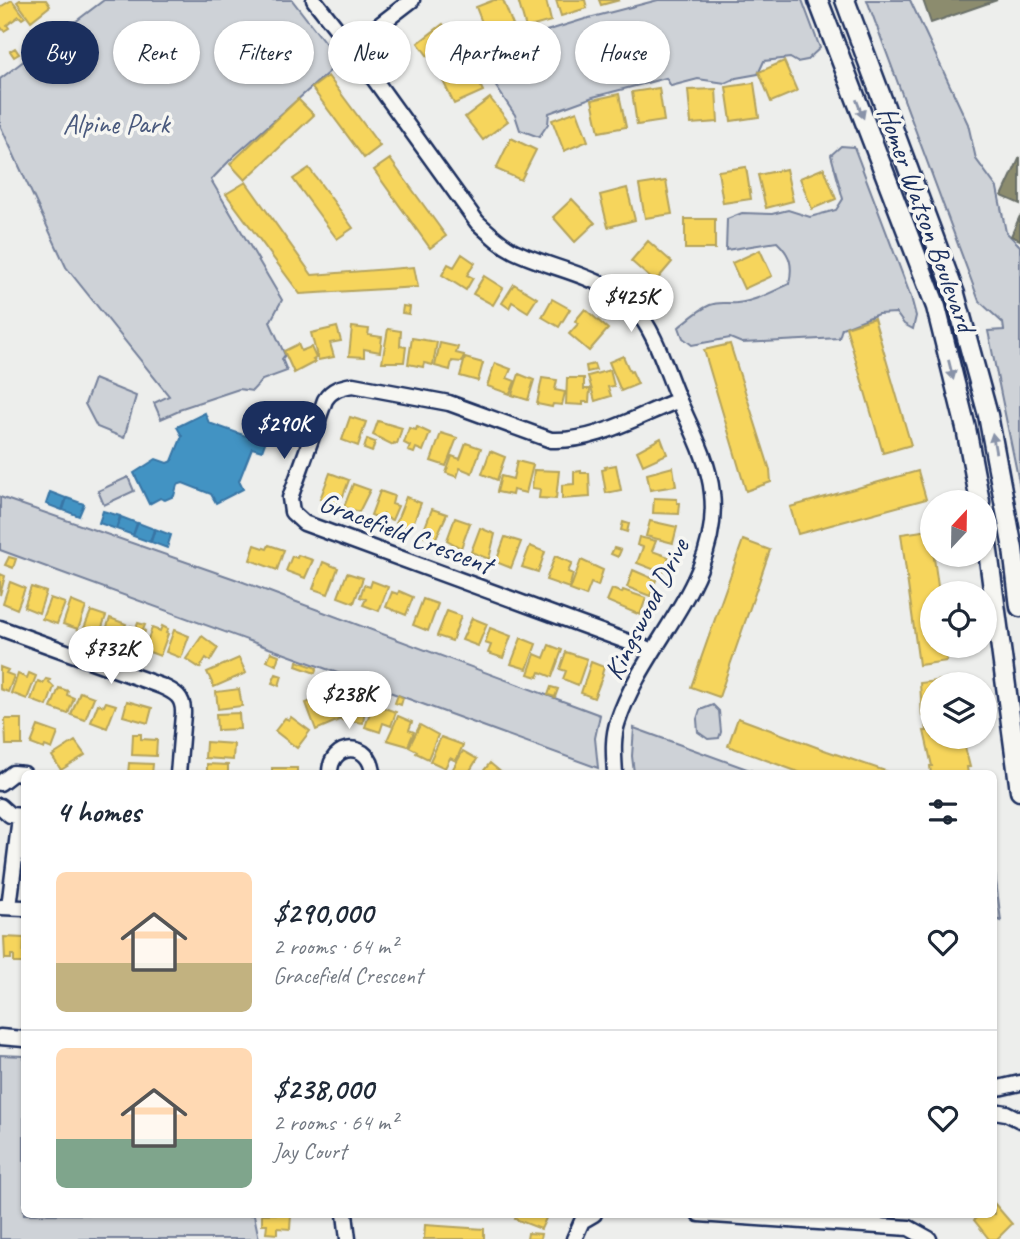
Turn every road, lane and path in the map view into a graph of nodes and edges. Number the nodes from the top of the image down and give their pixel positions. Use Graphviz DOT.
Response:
graph roads {
  1 [pos="314,0"];
  2 [pos="412,0"];
  3 [pos="818,0"];
  4 [pos="845,0"];
  5 [pos="331,21"];
  6 [pos="385,21"];
  7 [pos="378,84"];
  8 [pos="679,400"];
  9 [pos="978,490"];
  10 [pos="990,567"];
  11 [pos="1020,607"];
  12 [pos="0,628"];
  13 [pos="653,651"];
  14 [pos="178,770"];
  15 [pos="331,770"];
  16 [pos="373,770"];
  17 [pos="615,770"];
  18 [pos="21,774"];
  19 [pos="0,783"];
  20 [pos="1020,791"];
  21 [pos="0,806"];
  22 [pos="21,816"];
  23 [pos="21,821"];
  24 [pos="5,907"];
  25 [pos="0,1037"];
  26 [pos="21,1039"];
  27 [pos="1020,1083"];
  28 [pos="997,1088"];
  29 [pos="997,1112"];
  30 [pos="1020,1120"];
  31 [pos="345,1218"];
  32 [pos="587,1218"];
  33 [pos="759,1218"];
  34 [pos="348,1239"];
  35 [pos="574,1239"];
  36 [pos="929,1239"];
  1 -- 5 [label="street, Kingswood Drive"];
  2 -- 6 [label="street"];
  3 -- 9 [label="main road, Homer Watson Boulevard, one-way"];
  11 -- 4 [label="main road, Homer Watson Boulevard, one-way"];
  7 -- 8 [label="street, Kingswood Drive"];
  8 -- 13 [label="street, Kingswood Drive"];
  8 -- 13 [label="street, Gracefield Crescent"];
  10 -- 20 [label="main road"];
  12 -- 14 [label="street"];
  13 -- 17 [label="street, Kingswood Drive"];
  15 -- 16 [label="street"];
  18 -- 19 [label="street"];
  21 -- 22 [label="street"];
  23 -- 24 [label="street"];
  25 -- 26 [label="street"];
  27 -- 28 [label="street"];
  29 -- 30 [label="street"];
  31 -- 34 [label="street"];
  32 -- 35 [label="street"];
  33 -- 36 [label="street"];
}
